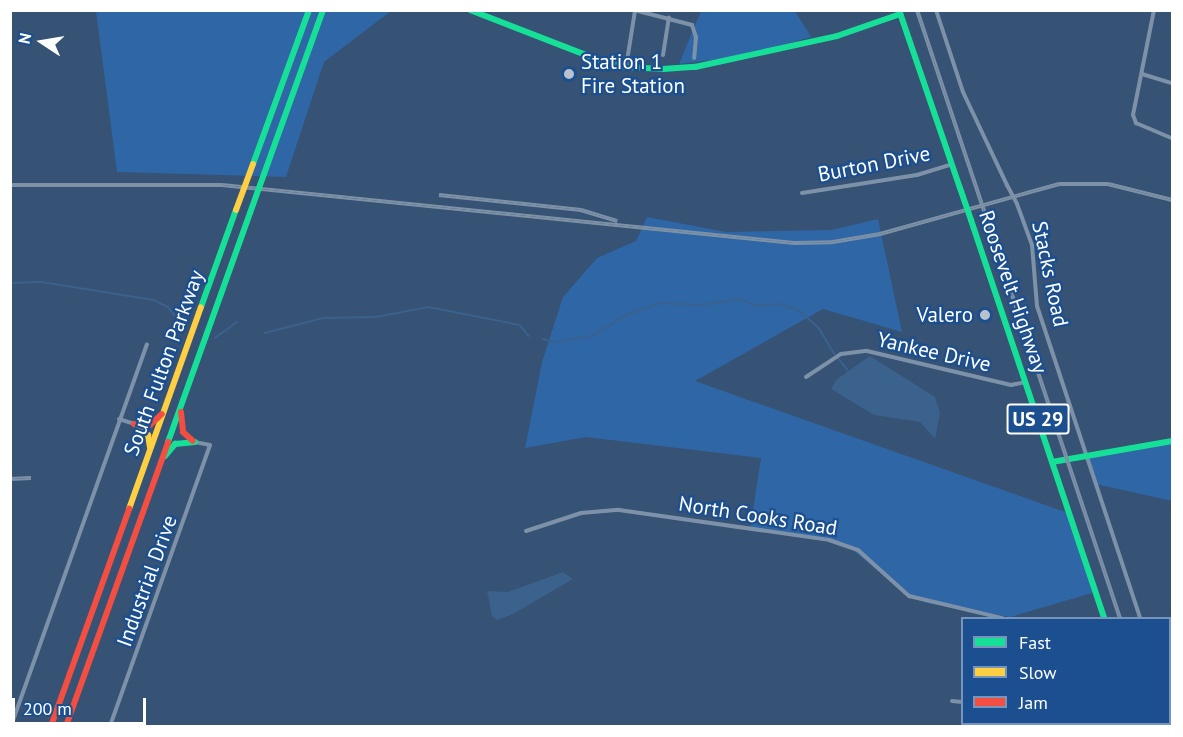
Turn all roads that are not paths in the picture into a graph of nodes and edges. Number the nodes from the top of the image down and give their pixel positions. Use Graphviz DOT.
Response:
graph roads {
  1 [pos="309,10"];
  2 [pos="323,10"];
  3 [pos="470,10"];
  4 [pos="936,10"];
  5 [pos="1154,10"];
  6 [pos="635,11"];
  7 [pos="900,12"];
  8 [pos="669,17"];
  9 [pos="663,56"];
  10 [pos="694,58"];
  11 [pos="626,67"];
  12 [pos="1142,74"];
  13 [pos="1173,83"];
  14 [pos="1173,138"];
  15 [pos="952,164"];
  16 [pos="801,193"];
  17 [pos="147,344"];
  18 [pos="806,377"];
  19 [pos="1026,382"];
  20 [pos="183,399"];
  21 [pos="164,411"];
  22 [pos="119,419"];
  23 [pos="134,424"];
  24 [pos="1173,441"];
  25 [pos="195,442"];
  26 [pos="151,451"];
  27 [pos="1088,455"];
  28 [pos="1052,462"];
  29 [pos="155,476"];
  30 [pos="526,531"];
  31 [pos="998,617"];
  32 [pos="1104,617"];
  33 [pos="1140,617"];
  34 [pos="952,701"];
  35 [pos="961,702"];
  36 [pos="11,726"];
  37 [pos="51,726"];
  38 [pos="66,726"];
  39 [pos="110,726"];
  1 -- 21 [label="main road, South Fulton Parkway, bridge"];
  2 -- 20 [label="main road, South Fulton Parkway, bridge"];
  3 -- 11 [label="main road"];
  4 -- 27 [label="street, Stacks Road, bridge"];
  5 -- 12 [label="street"];
  6 -- 8 [label="street"];
  6 -- 11 [label="street"];
  7 -- 11 [label="main road"];
  7 -- 15 [label="main road, Roosevelt Highway / US 29"];
  8 -- 9 [label="street"];
  8 -- 10 [label="street"];
  12 -- 13 [label="street"];
  12 -- 14 [label="street"];
  15 -- 16 [label="street, Burton Drive"];
  15 -- 19 [label="main road, Roosevelt Highway / US 29, bridge"];
  17 -- 22 [label="street"];
  18 -- 19 [label="street, Yankee Drive"];
  19 -- 28 [label="main road, Roosevelt Highway / US 29"];
  20 -- 25 [label="main road"];
  20 -- 29 [label="main road, South Fulton Parkway"];
  21 -- 23 [label="main road"];
  21 -- 26 [label="main road, South Fulton Parkway"];
  22 -- 23 [label="street"];
  22 -- 36 [label="street"];
  23 -- 26 [label="main road"];
  24 -- 27 [label="main road"];
  25 -- 29 [label="main road"];
  25 -- 39 [label="street, Industrial Drive"];
  26 -- 37 [label="main road, South Fulton Parkway"];
  27 -- 28 [label="main road"];
  27 -- 33 [label="street, Stacks Road"];
  28 -- 32 [label="main road, Roosevelt Highway / US 29"];
  29 -- 38 [label="main road, South Fulton Parkway"];
  30 -- 31 [label="street, North Cooks Road"];
  34 -- 35 [label="street"];
}
